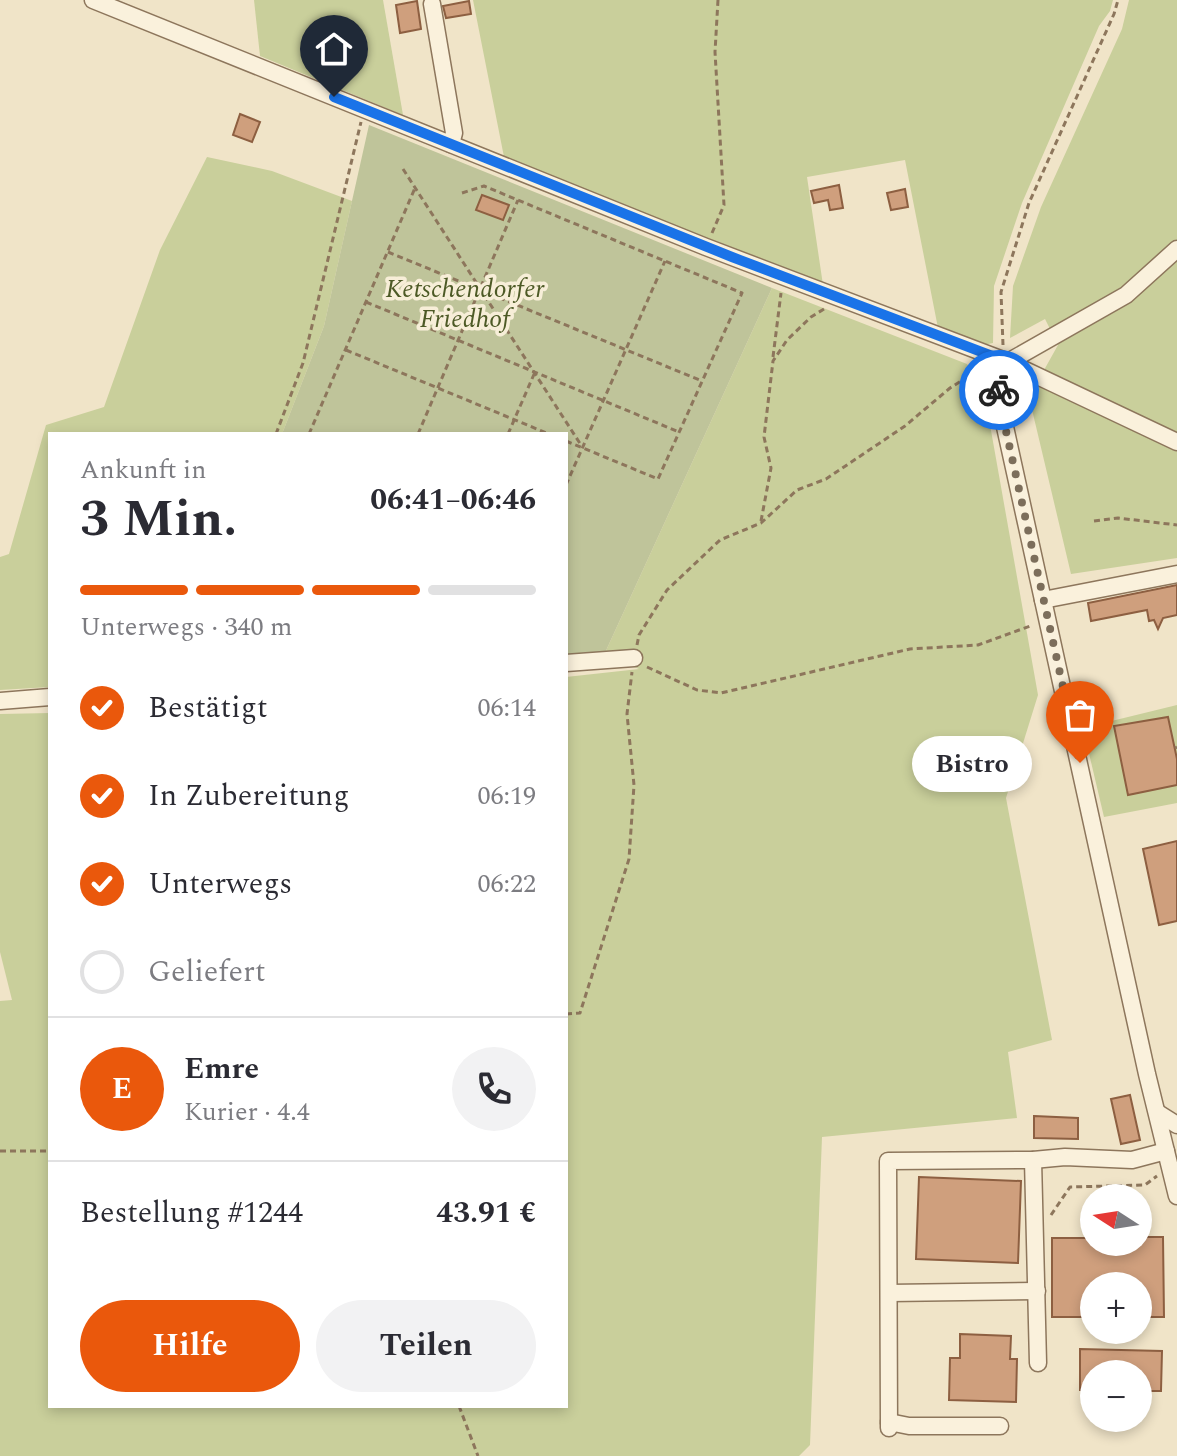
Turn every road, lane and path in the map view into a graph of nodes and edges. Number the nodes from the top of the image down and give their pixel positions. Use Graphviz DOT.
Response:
graph roads {
  1 [pos="93,0"];
  2 [pos="718,0"];
  3 [pos="1118,0"];
  4 [pos="432,4"];
  5 [pos="364,109"];
  6 [pos="451,144"];
  7 [pos="403,169"];
  8 [pos="415,188"];
  9 [pos="462,193"];
  10 [pos="518,200"];
  11 [pos="706,247"];
  12 [pos="1177,249"];
  13 [pos="388,252"];
  14 [pos="665,261"];
  15 [pos="783,277"];
  16 [pos="480,289"];
  17 [pos="841,300"];
  18 [pos="366,302"];
  19 [pos="458,341"];
  20 [pos="346,350"];
  21 [pos="626,350"];
  22 [pos="773,361"];
  23 [pos="1008,362"];
  24 [pos="982,368"];
  25 [pos="535,372"];
  26 [pos="702,381"];
  27 [pos="438,388"];
  28 [pos="603,401"];
  29 [pos="514,420"];
  30 [pos="277,432"];
  31 [pos="310,432"];
  32 [pos="419,432"];
  33 [pos="509,432"];
  34 [pos="544,432"];
  35 [pos="679,432"];
  36 [pos="568,442"];
  37 [pos="1177,442"];
  38 [pos="582,448"];
  39 [pos="568,480"];
  40 [pos="1094,521"];
  41 [pos="761,523"];
  42 [pos="1177,525"];
  43 [pos="1177,574"];
  44 [pos="1043,600"];
  45 [pos="1047,618"];
  46 [pos="634,658"];
  47 [pos="568,663"];
  48 [pos="48,697"];
  49 [pos="0,701"];
  50 [pos="568,1014"];
  51 [pos="1158,1113"];
  52 [pos="1177,1125"];
  53 [pos="0,1151"];
  54 [pos="48,1151"];
  55 [pos="1033,1160"];
  56 [pos="1171,1162"];
  57 [pos="1177,1196"];
  58 [pos="1036,1236"];
  59 [pos="1037,1291"];
  60 [pos="889,1293"];
  61 [pos="1038,1363"];
  62 [pos="460,1408"];
  63 [pos="1000,1426"];
  64 [pos="478,1456"];
  1 -- 5 [label="street"];
  2 -- 11 [label="path"];
  3 -- 23 [label="path"];
  4 -- 6 [label="street"];
  5 -- 6 [label="street"];
  5 -- 30 [label="path"];
  6 -- 11 [label="street"];
  7 -- 8 [label="path"];
  8 -- 13 [label="path"];
  8 -- 16 [label="path"];
  9 -- 10 [label="path"];
  10 -- 14 [label="path"];
  10 -- 16 [label="path"];
  11 -- 15 [label="street"];
  12 -- 23 [label="street"];
  13 -- 16 [label="path"];
  13 -- 18 [label="path"];
  14 -- 21 [label="path"];
  14 -- 26 [label="path"];
  15 -- 17 [label="street"];
  15 -- 22 [label="path"];
  16 -- 19 [label="path"];
  16 -- 21 [label="path"];
  16 -- 25 [label="path"];
  17 -- 22 [label="path"];
  17 -- 23 [label="street"];
  18 -- 19 [label="path"];
  18 -- 20 [label="path"];
  19 -- 25 [label="path"];
  19 -- 27 [label="path"];
  20 -- 27 [label="path"];
  20 -- 31 [label="path"];
  21 -- 26 [label="path"];
  21 -- 28 [label="path"];
  22 -- 41 [label="path"];
  23 -- 37 [label="street"];
  23 -- 44 [label="street"];
  24 -- 41 [label="path"];
  25 -- 28 [label="path"];
  25 -- 29 [label="path"];
  25 -- 38 [label="path"];
  26 -- 35 [label="path"];
  27 -- 29 [label="path"];
  27 -- 32 [label="path"];
  28 -- 35 [label="path"];
  28 -- 38 [label="path"];
  29 -- 33 [label="path"];
  29 -- 34 [label="path"];
  35 -- 38 [label="path"];
  36 -- 38 [label="path"];
  38 -- 39 [label="path"];
  40 -- 42 [label="path"];
  41 -- 46 [label="path"];
  43 -- 44 [label="street"];
  44 -- 45 [label="street"];
  45 -- 46 [label="path"];
  45 -- 51 [label="street"];
  46 -- 47 [label="street"];
  46 -- 50 [label="path"];
  48 -- 49 [label="street"];
  51 -- 52 [label="street"];
  51 -- 56 [label="street"];
  53 -- 54 [label="path"];
  55 -- 56 [label="street"];
  55 -- 58 [label="street"];
  55 -- 60 [label="street"];
  56 -- 57 [label="street"];
  56 -- 58 [label="path"];
  58 -- 59 [label="street"];
  59 -- 60 [label="street"];
  59 -- 61 [label="street"];
  60 -- 63 [label="street"];
  62 -- 64 [label="path"];
}
